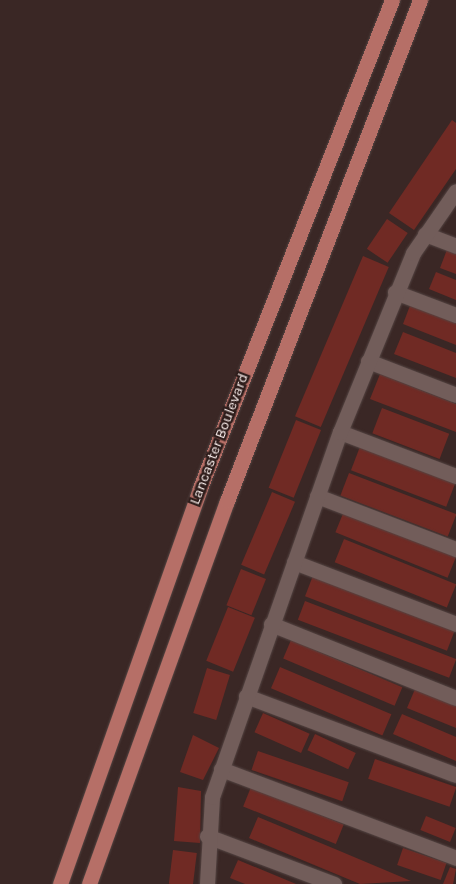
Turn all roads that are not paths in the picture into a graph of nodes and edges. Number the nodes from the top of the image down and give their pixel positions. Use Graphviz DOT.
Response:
graph roads {
  1 [pos="392,0"];
  2 [pos="420,0"];
  3 [pos="456,191"];
  4 [pos="425,234"];
  5 [pos="456,246"];
  6 [pos="395,292"];
  7 [pos="456,315"];
  8 [pos="368,361"];
  9 [pos="456,395"];
  10 [pos="340,432"];
  11 [pos="456,476"];
  12 [pos="317,496"];
  13 [pos="456,549"];
  14 [pos="294,562"];
  15 [pos="272,624"];
  16 [pos="456,624"];
  17 [pos="246,696"];
  18 [pos="456,698"];
  19 [pos="222,769"];
  20 [pos="456,775"];
  21 [pos="207,836"];
  22 [pos="456,858"];
  23 [pos="60,884"];
  24 [pos="89,884"];
  25 [pos="207,884"];
  26 [pos="334,884"];
  1 -- 23 [label="main road, Lancaster Boulevard"];
  2 -- 24 [label="main road, Lancaster Boulevard"];
  3 -- 4 [label="street"];
  4 -- 5 [label="street"];
  4 -- 6 [label="street"];
  6 -- 7 [label="street"];
  6 -- 8 [label="street"];
  8 -- 9 [label="street"];
  8 -- 10 [label="street"];
  10 -- 11 [label="street"];
  10 -- 12 [label="street"];
  12 -- 13 [label="street"];
  12 -- 14 [label="street"];
  14 -- 15 [label="street"];
  14 -- 16 [label="street"];
  15 -- 17 [label="street"];
  15 -- 18 [label="street"];
  17 -- 19 [label="street"];
  17 -- 20 [label="street"];
  19 -- 21 [label="street"];
  19 -- 22 [label="street"];
  21 -- 25 [label="street"];
  21 -- 26 [label="street"];
}
